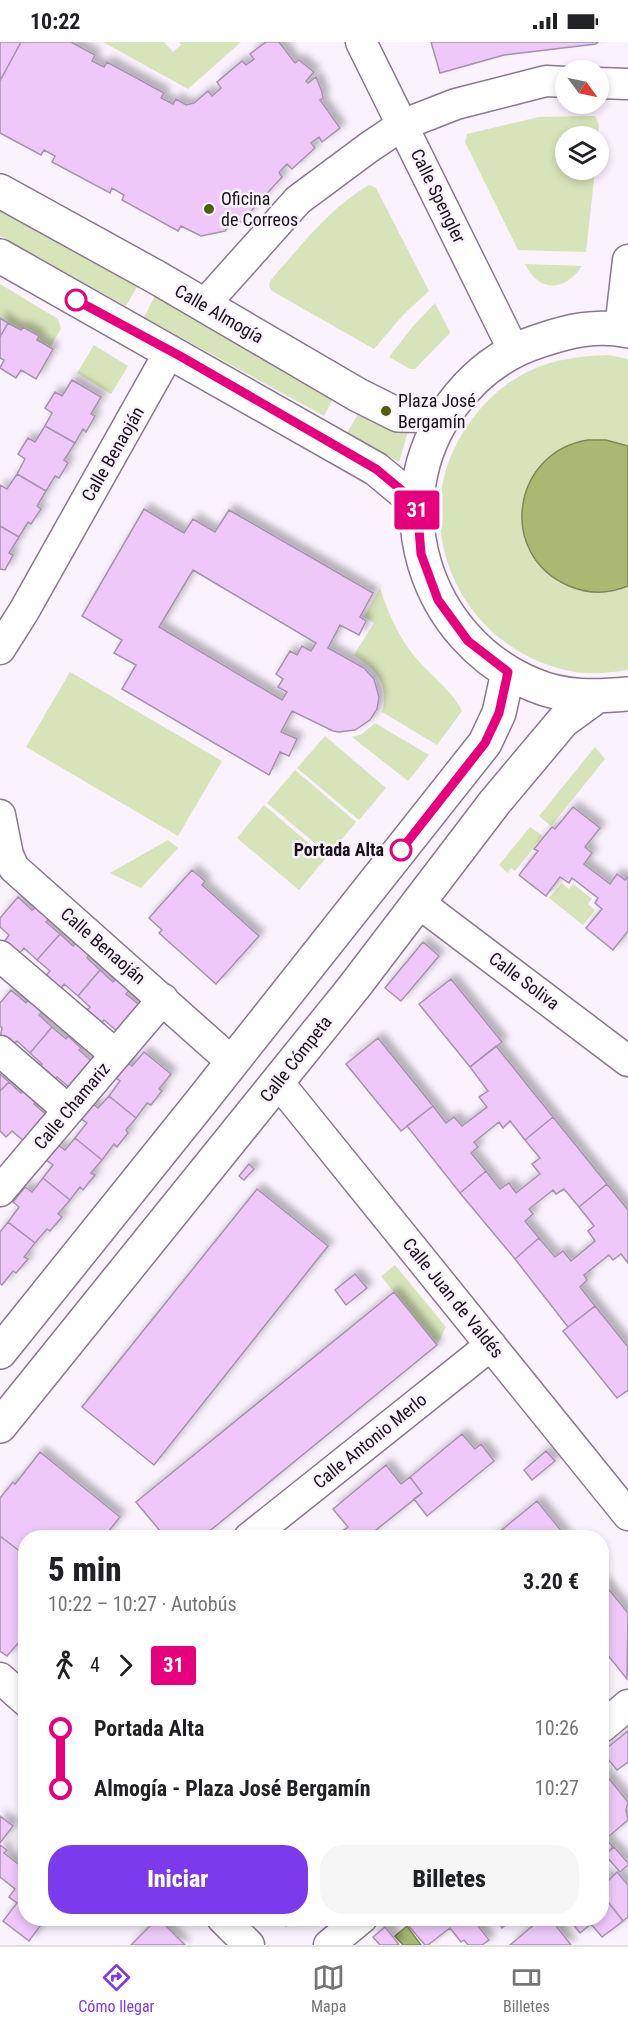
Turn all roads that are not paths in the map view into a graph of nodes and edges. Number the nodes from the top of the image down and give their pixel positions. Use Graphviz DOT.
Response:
graph roads {
  1 [pos="361,42"];
  2 [pos="555,81"];
  3 [pos="609,83"];
  4 [pos="628,84"];
  5 [pos="402,125"];
  6 [pos="0,191"];
  7 [pos="0,256"];
  8 [pos="628,260"];
  9 [pos="204,305"];
  10 [pos="624,330"];
  11 [pos="170,351"];
  12 [pos="514,351"];
  13 [pos="444,416"];
  14 [pos="417,503"];
  15 [pos="2,643"];
  16 [pos="508,672"];
  17 [pos="628,694"];
  18 [pos="596,697"];
  19 [pos="0,815"];
  20 [pos="7,876"];
  21 [pos="419,903"];
  22 [pos="0,956"];
  23 [pos="163,999"];
  24 [pos="0,1051"];
  25 [pos="115,1054"];
  26 [pos="628,1061"];
  27 [pos="232,1062"];
  28 [pos="278,1082"];
  29 [pos="68,1110"];
  30 [pos="4,1176"];
  31 [pos="491,1345"];
  32 [pos="0,1352"];
  33 [pos="0,1426"];
  34 [pos="628,1515"];
  35 [pos="259,1530"];
  36 [pos="0,1678"];
  37 [pos="18,1694"];
  38 [pos="628,1706"];
  39 [pos="609,1721"];
  40 [pos="230,1926"];
  41 [pos="353,1926"];
  42 [pos="249,1945"];
  43 [pos="330,1945"];
  1 -- 5 [label="street, Calle Spengler"];
  2 -- 5 [label="street"];
  3 -- 4 [label="street"];
  5 -- 9 [label="street"];
  5 -- 12 [label="street, Calle Spengler"];
  6 -- 9 [label="main road, Calle Almogía"];
  7 -- 11 [label="main road"];
  8 -- 10 [label="street"];
  9 -- 13 [label="main road, Calle Almogía"];
  10 -- 12 [label="main road"];
  11 -- 14 [label="main road"];
  11 -- 15 [label="street, Calle Benaoján"];
  12 -- 13 [label="main road"];
  13 -- 14 [label="main road"];
  14 -- 16 [label="main road"];
  16 -- 18 [label="main road"];
  16 -- 27 [label="main road"];
  17 -- 18 [label="main road"];
  18 -- 21 [label="main road, Calle Cómpeta"];
  19 -- 20 [label="street, Calle Benaoján"];
  20 -- 23 [label="street, Calle Benaoján"];
  21 -- 26 [label="street, Calle Soliva"];
  21 -- 28 [label="main road, Calle Cómpeta"];
  22 -- 25 [label="street, Calle Chamariz"];
  23 -- 25 [label="street"];
  23 -- 27 [label="street, Calle Benaoján"];
  24 -- 29 [label="street"];
  25 -- 29 [label="street, Calle Chamariz"];
  27 -- 32 [label="main road"];
  28 -- 31 [label="street, Calle Juan de Valdés"];
  28 -- 33 [label="main road, Calle Cómpeta"];
  29 -- 30 [label="street, Calle Chamariz"];
  31 -- 34 [label="street, Calle Juan de Valdés"];
  31 -- 35 [label="street, Calle Antonio Merlo"];
  36 -- 37 [label="street"];
  38 -- 39 [label="street"];
  40 -- 42 [label="street"];
  41 -- 43 [label="street"];
}
